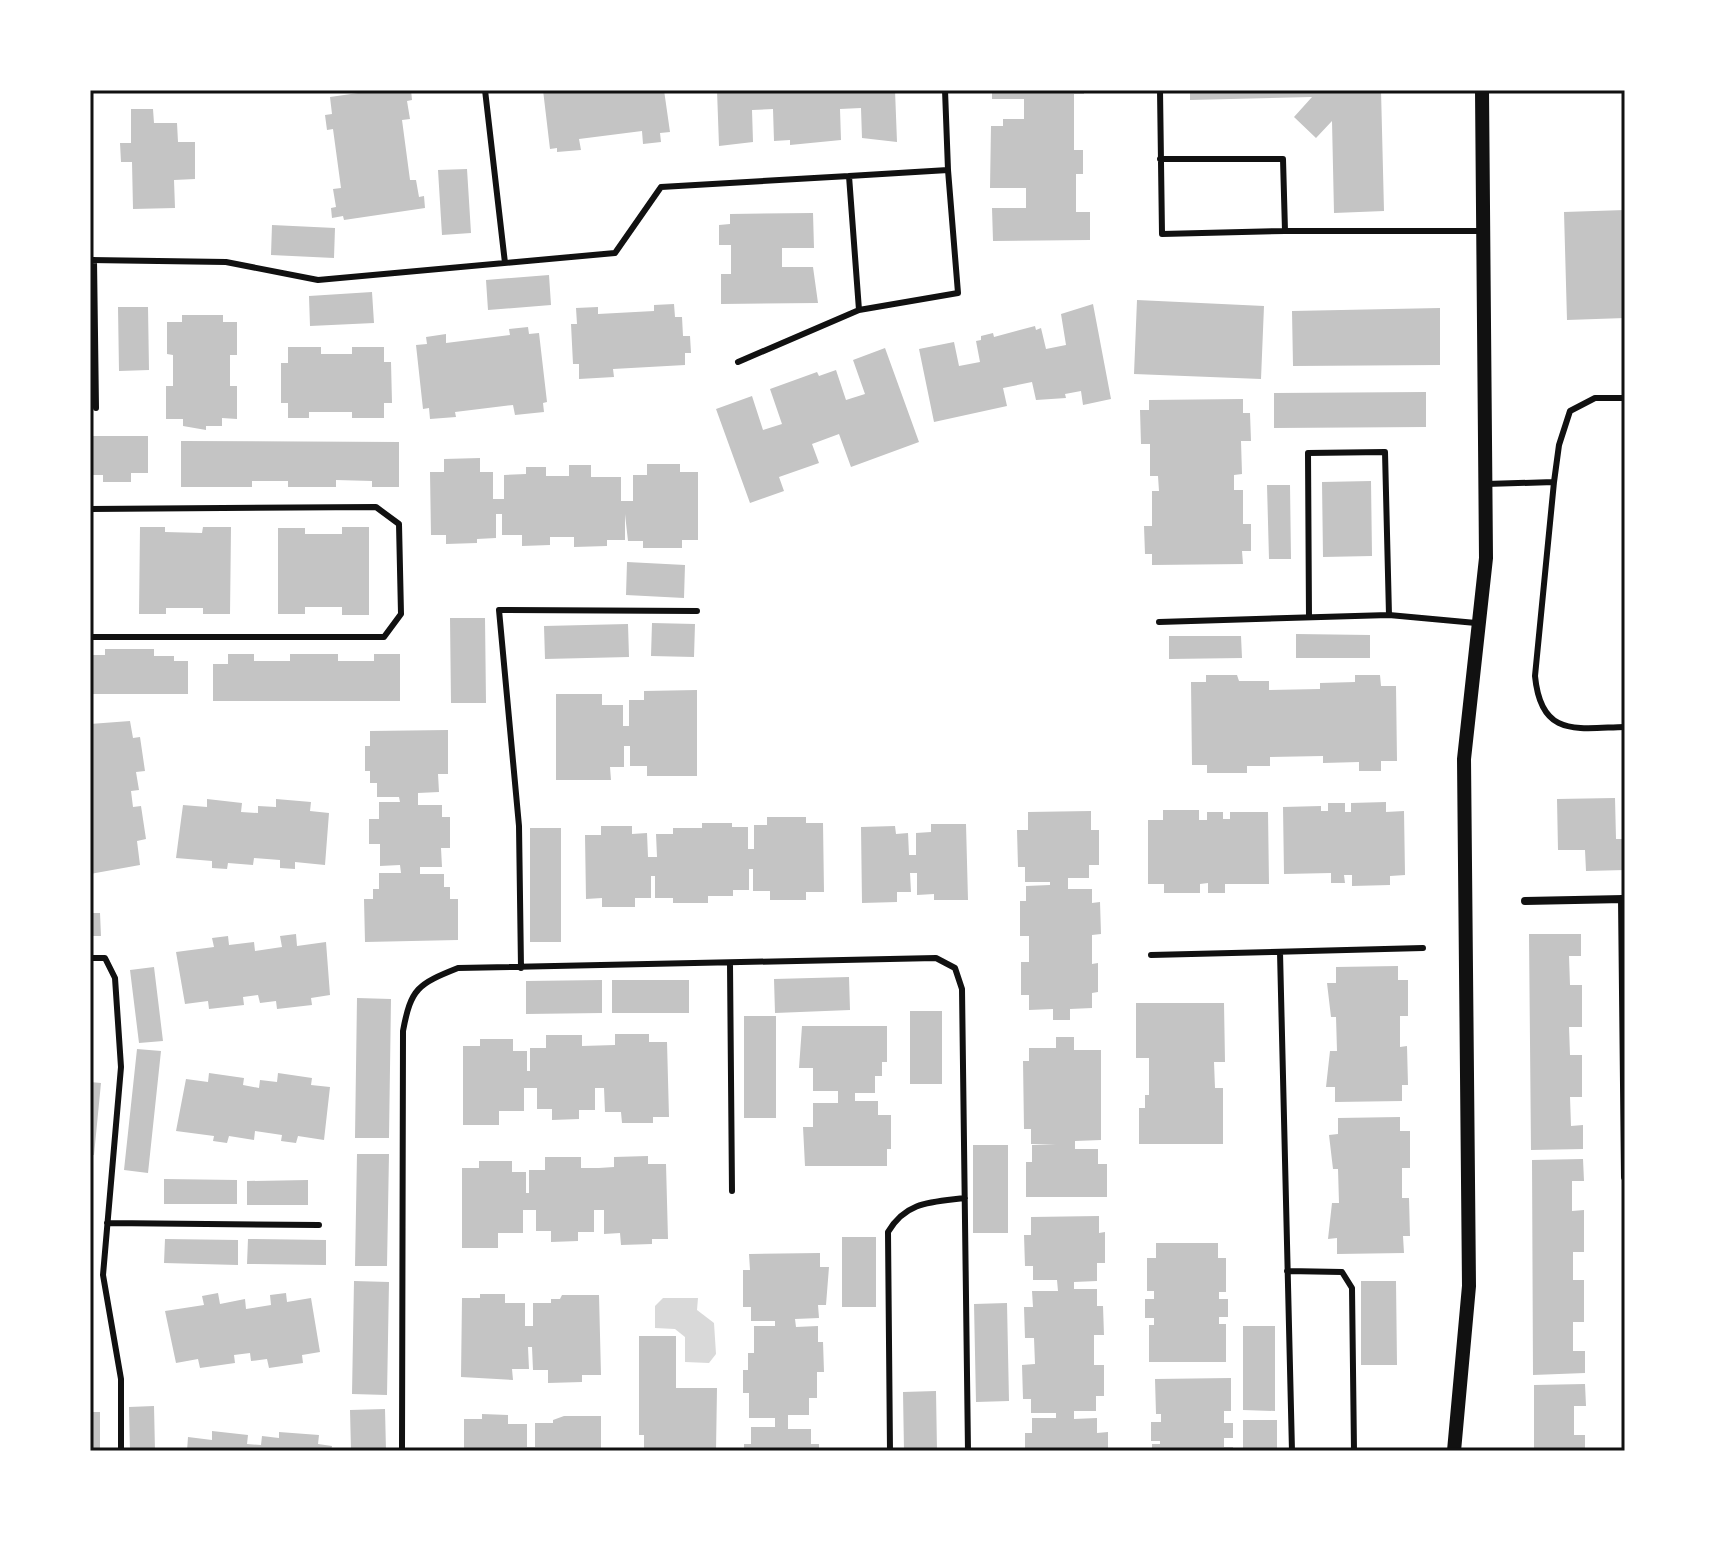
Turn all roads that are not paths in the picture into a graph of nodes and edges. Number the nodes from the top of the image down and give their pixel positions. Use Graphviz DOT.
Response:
graph roads {
  1 [pos="485,90"];
  2 [pos="945,90"];
  3 [pos="1160,90"];
  4 [pos="1482,90"];
  5 [pos="1160,159"];
  6 [pos="948,170"];
  7 [pos="849,176"];
  8 [pos="1285,231"];
  9 [pos="1483,231"];
  10 [pos="92,260"];
  11 [pos="505,263"];
  12 [pos="859,310"];
  13 [pos="738,362"];
  14 [pos="1625,398"];
  15 [pos="96,408"];
  16 [pos="1554,482"];
  17 [pos="1486,484"];
  18 [pos="90,509"];
  19 [pos="697,611"];
  20 [pos="1389,615"];
  21 [pos="1309,617"];
  22 [pos="1159,622"];
  23 [pos="1480,623"];
  24 [pos="90,637"];
  25 [pos="1625,727"];
  26 [pos="1624,899"];
  27 [pos="1525,901"];
  28 [pos="1423,948"];
  29 [pos="1280,952"];
  30 [pos="1151,955"];
  31 [pos="90,958"];
  32 [pos="730,964"];
  33 [pos="521,968"];
  34 [pos="1625,1177"];
  35 [pos="732,1191"];
  36 [pos="965,1198"];
  37 [pos="107,1223"];
  38 [pos="319,1225"];
  39 [pos="1287,1271"];
  40 [pos="121,1451"];
  41 [pos="402,1451"];
  42 [pos="890,1451"];
  43 [pos="968,1451"];
  44 [pos="1292,1451"];
  45 [pos="1354,1451"];
  46 [pos="1454,1451"];
  1 -- 11 [label="lane"];
  2 -- 6 [label="lane"];
  3 -- 5 [label="lane"];
  4 -- 9 [label="street"];
  5 -- 8 [label="lane"];
  5 -- 8 [label="lane"];
  6 -- 7 [label="lane"];
  6 -- 12 [label="lane"];
  7 -- 11 [label="lane"];
  7 -- 12 [label="lane"];
  8 -- 9 [label="lane"];
  9 -- 17 [label="street"];
  10 -- 11 [label="lane"];
  10 -- 15 [label="lane"];
  12 -- 13 [label="lane"];
  14 -- 16 [label="lane"];
  16 -- 17 [label="lane"];
  16 -- 25 [label="lane"];
  17 -- 23 [label="street"];
  18 -- 24 [label="lane"];
  19 -- 33 [label="lane"];
  20 -- 21 [label="lane"];
  20 -- 21 [label="lane"];
  20 -- 23 [label="lane"];
  21 -- 22 [label="lane"];
  23 -- 46 [label="street"];
  26 -- 27 [label="street"];
  26 -- 34 [label="street"];
  28 -- 29 [label="lane"];
  29 -- 30 [label="lane"];
  29 -- 39 [label="lane"];
  31 -- 37 [label="lane"];
  32 -- 33 [label="lane"];
  32 -- 35 [label="lane"];
  32 -- 36 [label="lane"];
  33 -- 41 [label="lane"];
  36 -- 42 [label="lane"];
  36 -- 43 [label="lane"];
  37 -- 38 [label="lane"];
  37 -- 40 [label="lane"];
  39 -- 44 [label="lane"];
  39 -- 45 [label="lane"];
}
